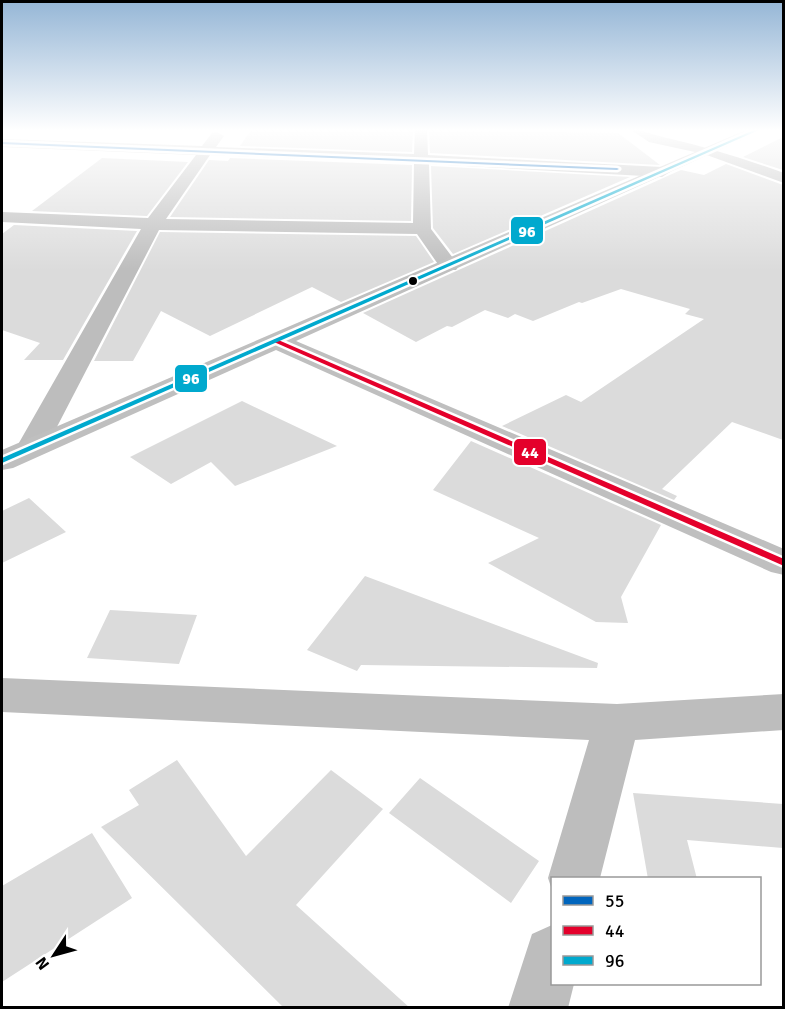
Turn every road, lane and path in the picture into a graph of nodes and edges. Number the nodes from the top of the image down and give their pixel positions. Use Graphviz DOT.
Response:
graph roads {
  1 [pos="187,177"];
  2 [pos="423,177"];
  3 [pos="650,177"];
  4 [pos="2,217"];
  5 [pos="153,224"];
  6 [pos="422,229"];
  7 [pos="449,266"];
  8 [pos="276,341"];
  9 [pos="31,448"];
  10 [pos="2,461"];
  11 [pos="783,563"];
  12 [pos="2,695"];
  13 [pos="783,712"];
  14 [pos="617,723"];
  15 [pos="575,877"];
  16 [pos="551,958"];
  17 [pos="538,1008"];
  1 -- 5 [label="street"];
  2 -- 6 [label="street"];
  3 -- 7 [label="main road"];
  4 -- 5 [label="street"];
  5 -- 6 [label="street"];
  5 -- 9 [label="street"];
  6 -- 7 [label="street"];
  7 -- 8 [label="main road"];
  8 -- 9 [label="main road"];
  8 -- 11 [label="main road"];
  9 -- 10 [label="main road"];
  12 -- 14 [label="street"];
  13 -- 14 [label="street"];
  14 -- 15 [label="street"];
  16 -- 17 [label="street"];
}
